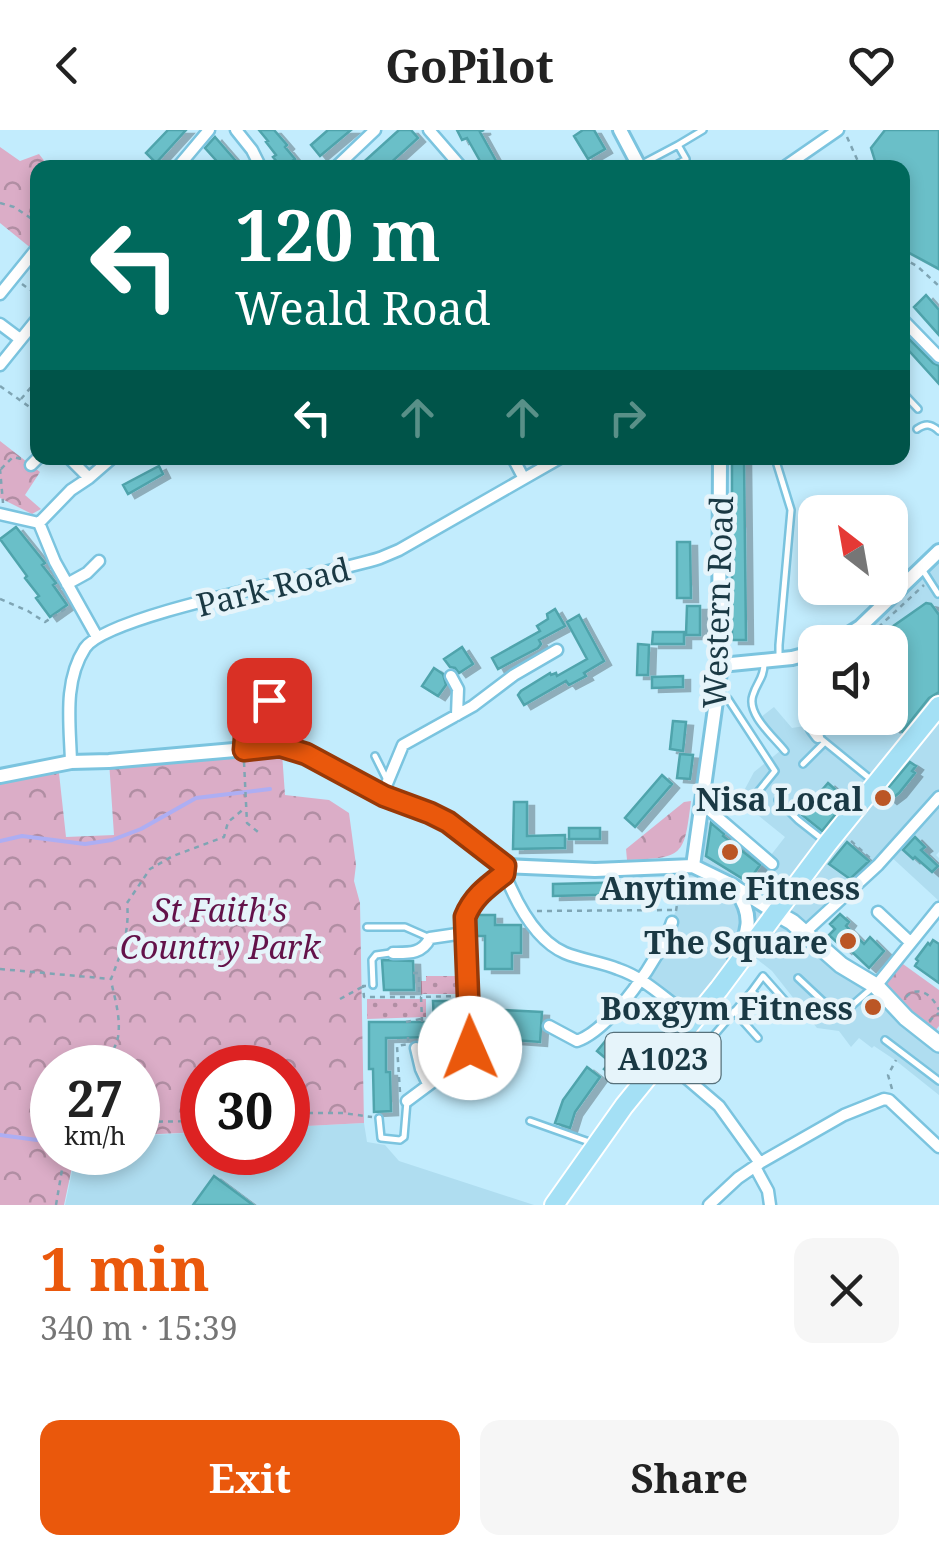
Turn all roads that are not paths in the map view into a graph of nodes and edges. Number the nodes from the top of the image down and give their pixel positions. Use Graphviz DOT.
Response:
graph roads {
  1 [pos="208,130"];
  2 [pos="236,130"];
  3 [pos="375,130"];
  4 [pos="429,130"];
  5 [pos="620,130"];
  6 [pos="703,130"];
  7 [pos="840,130"];
  8 [pos="678,145"];
  9 [pos="184,160"];
  10 [pos="257,160"];
  11 [pos="343,160"];
  12 [pos="455,160"];
  13 [pos="637,160"];
  14 [pos="651,160"];
  15 [pos="684,160"];
  16 [pos="796,160"];
  17 [pos="30,257"];
  18 [pos="0,294"];
  19 [pos="0,324"];
  20 [pos="30,327"];
  21 [pos="910,327"];
  22 [pos="20,339"];
  23 [pos="939,357"];
  24 [pos="0,365"];
  25 [pos="910,400"];
  26 [pos="918,408"];
  27 [pos="917,429"];
  28 [pos="938,430"];
  29 [pos="76,465"];
  30 [pos="104,465"];
  31 [pos="517,465"];
  32 [pos="546,465"];
  33 [pos="720,465"];
  34 [pos="777,465"];
  35 [pos="524,476"];
  36 [pos="89,478"];
  37 [pos="2,514"];
  38 [pos="39,524"];
  39 [pos="939,552"];
  40 [pos="99,561"];
  41 [pos="926,574"];
  42 [pos="67,584"];
  43 [pos="938,594"];
  44 [pos="862,625"];
  45 [pos="98,637"];
  46 [pos="556,650"];
  47 [pos="798,655"];
  48 [pos="780,659"];
  49 [pos="763,661"];
  50 [pos="272,664"];
  51 [pos="721,665"];
  52 [pos="241,672"];
  53 [pos="261,673"];
  54 [pos="451,676"];
  55 [pos="716,694"];
  56 [pos="939,706"];
  57 [pos="457,716"];
  58 [pos="817,735"];
  59 [pos="822,740"];
  60 [pos="244,750"];
  61 [pos="785,751"];
  62 [pos="376,756"];
  63 [pos="71,762"];
  64 [pos="804,764"];
  65 [pos="0,776"];
  66 [pos="876,784"];
  67 [pos="385,791"];
  68 [pos="754,797"];
  69 [pos="939,797"];
  70 [pos="778,800"];
  71 [pos="701,803"];
  72 [pos="833,837"];
  73 [pos="772,864"];
  74 [pos="688,866"];
  75 [pos="504,870"];
  76 [pos="732,885"];
  77 [pos="939,908"];
  78 [pos="878,912"];
  79 [pos="776,914"];
  80 [pos="674,916"];
  81 [pos="367,927"];
  82 [pos="464,934"];
  83 [pos="804,934"];
  84 [pos="430,938"];
  85 [pos="910,942"];
  86 [pos="394,953"];
  87 [pos="798,978"];
  88 [pos="641,980"];
  89 [pos="372,985"];
  90 [pos="876,986"];
  91 [pos="719,988"];
  92 [pos="752,991"];
  93 [pos="786,1002"];
  94 [pos="672,1003"];
  95 [pos="734,1011"];
  96 [pos="775,1018"];
  97 [pos="549,1026"];
  98 [pos="758,1038"];
  99 [pos="885,1040"];
  100 [pos="939,1044"];
  101 [pos="416,1048"];
  102 [pos="663,1058"];
  103 [pos="684,1077"];
  104 [pos="939,1081"];
  105 [pos="428,1084"];
  106 [pos="407,1102"];
  107 [pos="379,1118"];
  108 [pos="530,1121"];
  109 [pos="595,1144"];
  110 [pos="939,1148"];
  111 [pos="758,1165"];
  112 [pos="554,1205"];
  113 [pos="709,1205"];
  114 [pos="770,1205"];
  1 -- 9 [label="street"];
  2 -- 10 [label="street"];
  3 -- 11 [label="street"];
  4 -- 12 [label="street"];
  5 -- 13 [label="street"];
  6 -- 8 [label="lane"];
  7 -- 16 [label="street"];
  8 -- 14 [label="lane"];
  8 -- 15 [label="lane"];
  17 -- 18 [label="street"];
  19 -- 22 [label="street"];
  20 -- 22 [label="street"];
  21 -- 23 [label="street"];
  22 -- 24 [label="street"];
  25 -- 26 [label="lane"];
  27 -- 28 [label="lane"];
  29 -- 36 [label="street"];
  30 -- 36 [label="street"];
  31 -- 35 [label="street"];
  32 -- 35 [label="street, Park Road"];
  33 -- 51 [label="street, Western Road"];
  34 -- 48 [label="lane"];
  35 -- 45 [label="street, Park Road"];
  36 -- 38 [label="street"];
  37 -- 38 [label="street"];
  38 -- 42 [label="street"];
  39 -- 41 [label="street"];
  40 -- 42 [label="street"];
  41 -- 43 [label="lane"];
  41 -- 44 [label="street"];
  42 -- 45 [label="street"];
  45 -- 63 [label="street"];
  46 -- 57 [label="street"];
  47 -- 48 [label="street"];
  48 -- 49 [label="street"];
  49 -- 51 [label="street"];
  49 -- 61 [label="lane"];
  50 -- 53 [label="lane"];
  51 -- 55 [label="street, Western Road"];
  52 -- 53 [label="lane"];
  53 -- 60 [label="street"];
  54 -- 57 [label="street"];
  55 -- 68 [label="lane"];
  55 -- 71 [label="street, Western Road"];
  56 -- 66 [label="main road, A1023"];
  57 -- 67 [label="street"];
  58 -- 59 [label="street"];
  59 -- 64 [label="lane"];
  59 -- 66 [label="lane"];
  60 -- 63 [label="street"];
  60 -- 67 [label="street"];
  62 -- 67 [label="lane"];
  63 -- 65 [label="street"];
  66 -- 72 [label="main road, A1023"];
  67 -- 75 [label="street"];
  69 -- 83 [label="street"];
  70 -- 72 [label="lane"];
  71 -- 73 [label="street"];
  71 -- 74 [label="street, Western Road"];
  72 -- 79 [label="main road, A1023"];
  74 -- 75 [label="street"];
  74 -- 76 [label="street"];
  75 -- 82 [label="street"];
  75 -- 88 [label="street"];
  76 -- 79 [label="street"];
  76 -- 91 [label="street"];
  77 -- 85 [label="street"];
  78 -- 85 [label="street"];
  79 -- 83 [label="main road"];
  79 -- 91 [label="main road, A1023"];
  80 -- 88 [label="street"];
  81 -- 84 [label="lane"];
  82 -- 84 [label="street"];
  82 -- 105 [label="street"];
  83 -- 90 [label="main road"];
  84 -- 86 [label="street"];
  85 -- 90 [label="street"];
  86 -- 89 [label="lane"];
  87 -- 90 [label="lane"];
  88 -- 94 [label="street"];
  88 -- 97 [label="street"];
  90 -- 100 [label="main road"];
  91 -- 102 [label="main road, A1023"];
  92 -- 93 [label="lane"];
  92 -- 95 [label="lane"];
  92 -- 96 [label="lane"];
  95 -- 98 [label="lane"];
  95 -- 103 [label="lane"];
  99 -- 104 [label="lane"];
  101 -- 105 [label="street"];
  102 -- 103 [label="street"];
  102 -- 109 [label="main road, A1023"];
  103 -- 111 [label="street"];
  105 -- 106 [label="street"];
  106 -- 107 [label="lane"];
  108 -- 109 [label="lane"];
  109 -- 112 [label="main road, A1023"];
  110 -- 111 [label="street"];
  111 -- 113 [label="street"];
  111 -- 114 [label="street"];
}
